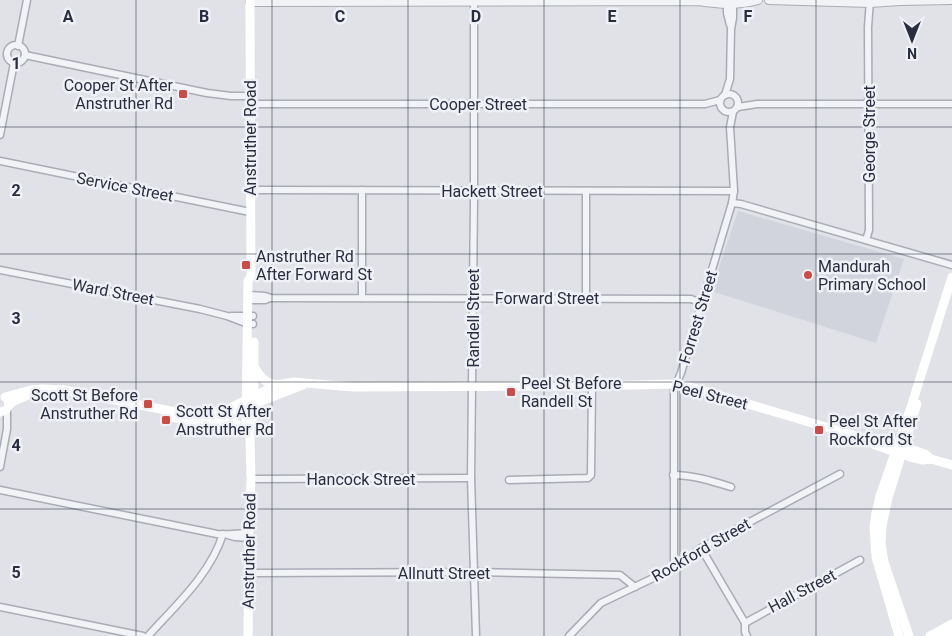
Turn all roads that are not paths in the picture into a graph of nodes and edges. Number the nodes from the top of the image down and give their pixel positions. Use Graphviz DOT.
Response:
graph roads {
  1 [pos="27,0"];
  2 [pos="701,0"];
  3 [pos="758,0"];
  4 [pos="769,0"];
  5 [pos="846,0"];
  6 [pos="894,0"];
  7 [pos="952,0"];
  8 [pos="250,1"];
  9 [pos="474,1"];
  10 [pos="900,1"];
  11 [pos="730,2"];
  12 [pos="832,2"];
  13 [pos="867,2"];
  14 [pos="18,46"];
  15 [pos="0,51"];
  16 [pos="8,52"];
  17 [pos="25,55"];
  18 [pos="14,63"];
  19 [pos="730,79"];
  20 [pos="723,97"];
  21 [pos="250,100"];
  22 [pos="474,104"];
  23 [pos="705,104"];
  24 [pos="736,104"];
  25 [pos="869,104"];
  26 [pos="952,104"];
  27 [pos="723,111"];
  28 [pos="730,127"];
  29 [pos="0,135"];
  30 [pos="0,161"];
  31 [pos="250,190"];
  32 [pos="362,190"];
  33 [pos="474,191"];
  34 [pos="586,191"];
  35 [pos="734,191"];
  36 [pos="732,203"];
  37 [pos="250,212"];
  38 [pos="866,240"];
  39 [pos="952,266"];
  40 [pos="0,270"];
  41 [pos="952,277"];
  42 [pos="952,294"];
  43 [pos="251,297"];
  44 [pos="362,298"];
  45 [pos="473,298"];
  46 [pos="586,298"];
  47 [pos="702,303"];
  48 [pos="251,320"];
  49 [pos="254,366"];
  50 [pos="305,384"];
  51 [pos="676,384"];
  52 [pos="277,385"];
  53 [pos="472,386"];
  54 [pos="592,386"];
  55 [pos="250,402"];
  56 [pos="3,403"];
  57 [pos="913,408"];
  58 [pos="224,418"];
  59 [pos="210,421"];
  60 [pos="232,424"];
  61 [pos="249,433"];
  62 [pos="899,450"];
  63 [pos="952,465"];
  64 [pos="0,467"];
  65 [pos="840,474"];
  66 [pos="674,476"];
  67 [pos="472,478"];
  68 [pos="251,479"];
  69 [pos="509,480"];
  70 [pos="731,487"];
  71 [pos="0,490"];
  72 [pos="884,497"];
  73 [pos="223,534"];
  74 [pos="249,535"];
  75 [pos="702,548"];
  76 [pos="860,560"];
  77 [pos="674,568"];
  78 [pos="248,572"];
  79 [pos="475,572"];
  80 [pos="635,587"];
  81 [pos="0,607"];
  82 [pos="744,623"];
  83 [pos="952,624"];
  84 [pos="952,632"];
  85 [pos="143,636"];
  86 [pos="148,636"];
  87 [pos="248,636"];
  88 [pos="476,636"];
  89 [pos="569,636"];
  90 [pos="747,636"];
  91 [pos="899,636"];
  92 [pos="909,636"];
  93 [pos="930,636"];
  94 [pos="944,636"];
  1 -- 14 [label="street"];
  2 -- 9 [label="street"];
  2 -- 11 [label="street"];
  3 -- 11 [label="street"];
  4 -- 12 [label="street"];
  5 -- 12 [label="street"];
  6 -- 10 [label="street"];
  7 -- 10 [label="street"];
  8 -- 9 [label="street"];
  8 -- 21 [label="main road, Anstruther Road"];
  9 -- 22 [label="street, Randell Street"];
  10 -- 13 [label="street"];
  11 -- 19 [label="street, Forrest Street"];
  12 -- 13 [label="street"];
  13 -- 25 [label="street, George Street"];
  14 -- 16 [label="street"];
  14 -- 17 [label="street"];
  15 -- 16 [label="street"];
  16 -- 18 [label="street"];
  17 -- 18 [label="street"];
  17 -- 21 [label="street, Cooper Street"];
  18 -- 29 [label="street"];
  19 -- 20 [label="street, Forrest Street"];
  19 -- 24 [label="street, Forrest Street"];
  20 -- 23 [label="street, Cooper Street"];
  20 -- 24 [label="street"];
  20 -- 27 [label="street"];
  21 -- 22 [label="street, Cooper Street"];
  21 -- 31 [label="main road, Anstruther Road"];
  22 -- 23 [label="street, Cooper Street"];
  22 -- 33 [label="street, Randell Street"];
  23 -- 27 [label="street, Cooper Street"];
  24 -- 25 [label="street"];
  24 -- 27 [label="street"];
  24 -- 28 [label="street, Forrest Street"];
  25 -- 26 [label="street"];
  25 -- 38 [label="street, George Street"];
  27 -- 28 [label="street, Forrest Street"];
  28 -- 35 [label="street, Forrest Street"];
  30 -- 37 [label="street, Service Street"];
  31 -- 32 [label="street, Hackett Street"];
  31 -- 37 [label="main road, Anstruther Road"];
  32 -- 33 [label="street, Hackett Street"];
  32 -- 44 [label="street"];
  33 -- 34 [label="street, Hackett Street"];
  33 -- 45 [label="street, Randell Street"];
  34 -- 35 [label="street, Hackett Street"];
  34 -- 46 [label="street"];
  35 -- 36 [label="street, Forrest Street"];
  36 -- 38 [label="street"];
  36 -- 47 [label="street, Forrest Street"];
  37 -- 43 [label="main road, Anstruther Road"];
  38 -- 39 [label="street"];
  40 -- 48 [label="street, Ward Street"];
  41 -- 57 [label="main road"];
  42 -- 57 [label="main road"];
  43 -- 44 [label="street, Forward Street"];
  43 -- 48 [label="main road, Anstruther Road"];
  44 -- 45 [label="street, Forward Street"];
  45 -- 46 [label="street, Forward Street"];
  45 -- 53 [label="street, Randell Street"];
  46 -- 47 [label="street, Forward Street"];
  47 -- 51 [label="street, Forrest Street"];
  48 -- 49 [label="main road, Anstruther Road"];
  48 -- 55 [label="main road, Anstruther Road"];
  49 -- 52 [label="main road"];
  49 -- 55 [label="main road, Anstruther Road"];
  50 -- 52 [label="main road, Peel Street"];
  50 -- 53 [label="main road, Peel Street"];
  50 -- 55 [label="main road, Peel Street"];
  51 -- 54 [label="main road, Peel Street"];
  51 -- 62 [label="main road, Peel Street"];
  51 -- 66 [label="street, Forrest Street"];
  52 -- 55 [label="main road, Peel Street"];
  53 -- 54 [label="main road, Peel Street"];
  53 -- 67 [label="street, Randell Street"];
  54 -- 69 [label="street"];
  55 -- 56 [label="main road"];
  55 -- 58 [label="main road"];
  55 -- 61 [label="main road, Anstruther Road"];
  56 -- 59 [label="main road"];
  56 -- 64 [label="street"];
  57 -- 62 [label="main road"];
  58 -- 59 [label="main road"];
  58 -- 61 [label="main road"];
  59 -- 60 [label="street"];
  61 -- 68 [label="main road, Anstruther Road"];
  62 -- 63 [label="main road, Peel Street"];
  62 -- 72 [label="main road"];
  65 -- 75 [label="street, Rockford Street"];
  66 -- 70 [label="street"];
  66 -- 77 [label="street, Forrest Street"];
  67 -- 68 [label="street, Hancock Street"];
  67 -- 79 [label="street, Randell Street"];
  68 -- 74 [label="main road, Anstruther Road"];
  71 -- 73 [label="street"];
  72 -- 91 [label="main road"];
  72 -- 92 [label="main road"];
  73 -- 74 [label="street"];
  73 -- 86 [label="street"];
  74 -- 78 [label="main road, Anstruther Road"];
  75 -- 77 [label="street, Rockford Street"];
  75 -- 82 [label="street"];
  76 -- 82 [label="street, Hall Street"];
  77 -- 80 [label="street, Rockford Street"];
  78 -- 79 [label="street, Allnutt Street"];
  78 -- 87 [label="main road, Anstruther Road"];
  79 -- 80 [label="street, Allnutt Street"];
  79 -- 88 [label="street, Randell Street"];
  80 -- 89 [label="street, Rockford Street"];
  81 -- 85 [label="street"];
  82 -- 90 [label="street"];
  83 -- 93 [label="main road"];
  84 -- 94 [label="main road"];
}
